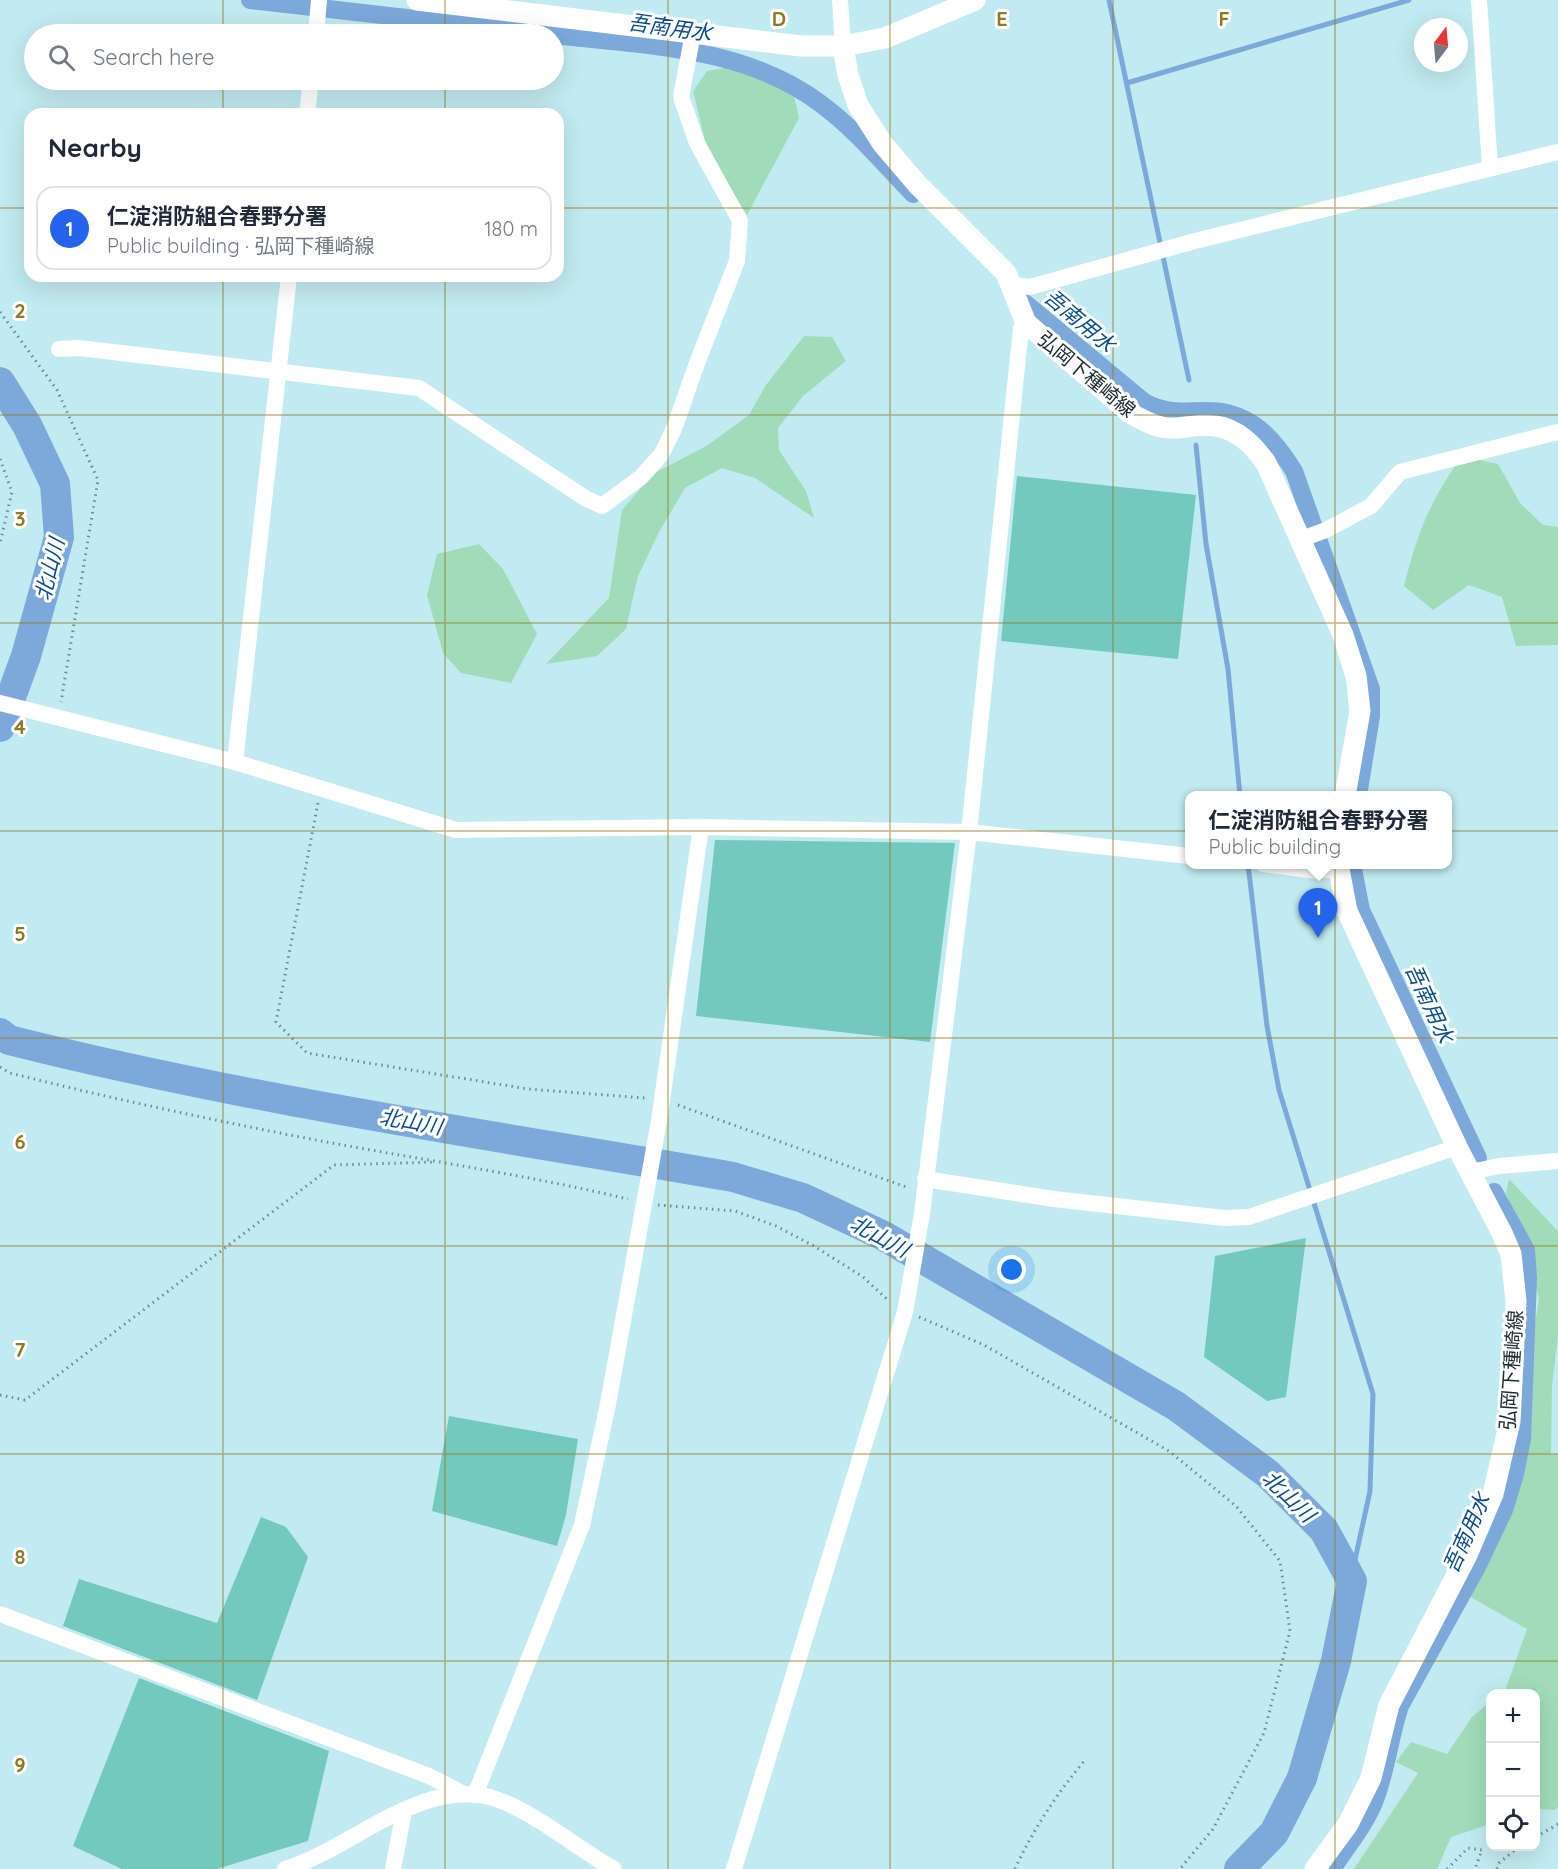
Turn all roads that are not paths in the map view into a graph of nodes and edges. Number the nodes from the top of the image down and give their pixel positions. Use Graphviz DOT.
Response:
graph roads {
  1 [pos="417,0"];
  2 [pos="840,0"];
  3 [pos="975,0"];
  4 [pos="1479,0"];
  5 [pos="319,8"];
  6 [pos="317,24"];
  7 [pos="559,24"];
  8 [pos="564,25"];
  9 [pos="690,46"];
  10 [pos="843,46"];
  11 [pos="310,90"];
  12 [pos="308,108"];
  13 [pos="1558,152"];
  14 [pos="1490,168"];
  15 [pos="288,282"];
  16 [pos="1010,285"];
  17 [pos="1021,315"];
  18 [pos="59,349"];
  19 [pos="278,373"];
  20 [pos="1558,432"];
  21 [pos="1303,539"];
  22 [pos="0,703"];
  23 [pos="235,762"];
  24 [pos="1346,791"];
  25 [pos="701,827"];
  26 [pos="969,832"];
  27 [pos="1185,856"];
  28 [pos="1302,869"];
  29 [pos="1328,869"];
  30 [pos="1338,869"];
  31 [pos="1457,1147"];
  32 [pos="1558,1161"];
  33 [pos="1471,1172"];
  34 [pos="924,1187"];
  35 [pos="0,1614"];
  36 [pos="469,1795"];
  37 [pos="404,1811"];
  38 [pos="285,1869"];
  39 [pos="393,1869"];
  40 [pos="614,1869"];
  41 [pos="734,1869"];
  42 [pos="1316,1869"];
  1 -- 7 [label="main road"];
  2 -- 10 [label="street"];
  3 -- 10 [label="main road"];
  4 -- 14 [label="street"];
  5 -- 6 [label="street"];
  8 -- 9 [label="main road"];
  9 -- 10 [label="main road"];
  9 -- 19 [label="street"];
  10 -- 16 [label="main road"];
  11 -- 12 [label="street"];
  13 -- 14 [label="street"];
  14 -- 16 [label="street"];
  15 -- 19 [label="street"];
  16 -- 17 [label="main road"];
  17 -- 21 [label="main road, 弘岡下種崎線"];
  17 -- 26 [label="street"];
  18 -- 19 [label="street"];
  19 -- 23 [label="street"];
  20 -- 21 [label="street"];
  21 -- 24 [label="main road, 弘岡下種崎線"];
  22 -- 23 [label="street"];
  23 -- 25 [label="street"];
  25 -- 26 [label="street"];
  25 -- 36 [label="street"];
  26 -- 27 [label="street"];
  26 -- 34 [label="street"];
  28 -- 29 [label="street"];
  30 -- 31 [label="main road, 弘岡下種崎線"];
  31 -- 33 [label="main road, 弘岡下種崎線"];
  31 -- 34 [label="street"];
  32 -- 33 [label="street"];
  33 -- 42 [label="main road, 弘岡下種崎線"];
  34 -- 41 [label="street"];
  35 -- 36 [label="street"];
  36 -- 37 [label="street"];
  36 -- 40 [label="street"];
  37 -- 38 [label="street"];
  37 -- 39 [label="street"];
}
